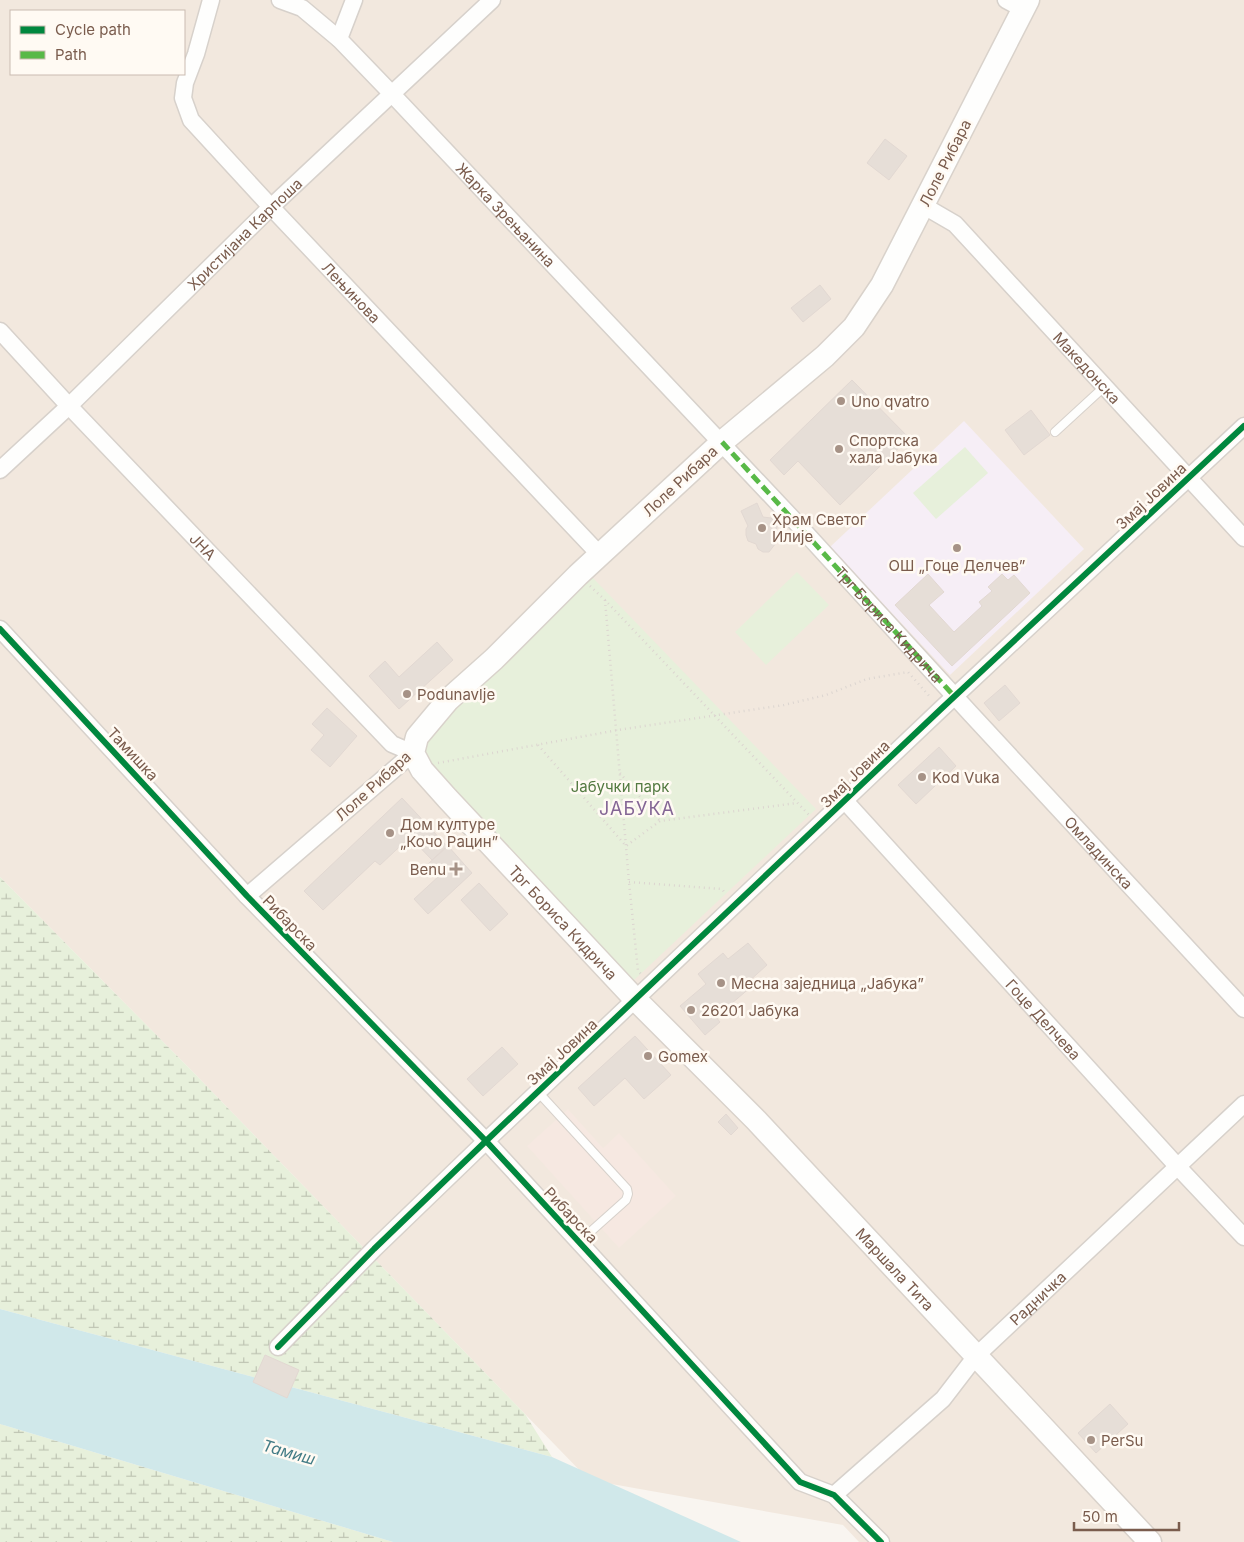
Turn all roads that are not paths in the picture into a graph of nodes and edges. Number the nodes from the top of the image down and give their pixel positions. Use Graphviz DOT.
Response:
graph roads {
  1 [pos="211,0"];
  2 [pos="280,0"];
  3 [pos="354,0"];
  4 [pos="492,0"];
  5 [pos="1019,3"];
  6 [pos="339,39"];
  7 [pos="392,94"];
  8 [pos="924,206"];
  9 [pos="270,207"];
  10 [pos="0,331"];
  11 [pos="1104,387"];
  12 [pos="69,406"];
  13 [pos="1244,426"];
  14 [pos="1055,432"];
  15 [pos="722,442"];
  16 [pos="0,470"];
  17 [pos="1188,478"];
  18 [pos="1244,538"];
  19 [pos="600,555"];
  20 [pos="0,629"];
  21 [pos="954,696"];
  22 [pos="418,761"];
  23 [pos="845,801"];
  24 [pos="247,896"];
  25 [pos="643,992"];
  26 [pos="1244,1010"];
  27 [pos="538,1092"];
  28 [pos="1244,1104"];
  29 [pos="486,1141"];
  30 [pos="1178,1167"];
  31 [pos="1244,1237"];
  32 [pos="579,1242"];
  33 [pos="278,1347"];
  34 [pos="976,1356"];
  35 [pos="834,1495"];
  36 [pos="881,1542"];
  37 [pos="1150,1542"];
  1 -- 9 [label="street, Лењинова"];
  2 -- 6 [label="street, Жарка Зрењанина"];
  3 -- 6 [label="street"];
  4 -- 7 [label="street, Христијана Карпоша"];
  5 -- 8 [label="main road, Лоле Рибара"];
  6 -- 7 [label="street, Жарка Зрењанина"];
  7 -- 9 [label="street, Христијана Карпоша"];
  7 -- 15 [label="street, Жарка Зрењанина"];
  8 -- 11 [label="street, Македонска"];
  8 -- 15 [label="main road, Лоле Рибара"];
  9 -- 12 [label="street, Христијана Карпоша"];
  9 -- 19 [label="street, Лењинова"];
  10 -- 12 [label="street, ЈНА"];
  11 -- 14 [label="lane"];
  11 -- 17 [label="street, Македонска"];
  12 -- 16 [label="street, Христијана Карпоша"];
  12 -- 22 [label="street, ЈНА"];
  13 -- 17 [label="street, Змај Јовина"];
  15 -- 19 [label="main road, Лоле Рибара"];
  15 -- 21 [label="street, Трг Бориса Кидрича"];
  17 -- 18 [label="street, Македонска"];
  17 -- 21 [label="street, Змај Јовина"];
  19 -- 22 [label="main road, Лоле Рибара"];
  20 -- 24 [label="street, Тамишка"];
  21 -- 23 [label="street, Змај Јовина"];
  21 -- 26 [label="street, Омладинска"];
  22 -- 24 [label="street, Лоле Рибара"];
  22 -- 25 [label="main road, Трг Бориса Кидрича"];
  23 -- 25 [label="street, Змај Јовина"];
  23 -- 30 [label="street, Гоце Делчева"];
  24 -- 29 [label="street, Рибарска"];
  25 -- 27 [label="street, Змај Јовина"];
  25 -- 34 [label="main road, Маршала Тита"];
  27 -- 29 [label="street, Змај Јовина"];
  27 -- 32 [label="lane"];
  28 -- 30 [label="street, Радничка"];
  29 -- 32 [label="street, Рибарска"];
  29 -- 33 [label="street, Змај Јовина"];
  30 -- 31 [label="street, Гоце Делчева"];
  30 -- 34 [label="street, Радничка"];
  32 -- 35 [label="street, Рибарска"];
  34 -- 35 [label="street, Радничка"];
  34 -- 37 [label="main road, Маршала Тита"];
  35 -- 36 [label="street, Рибарска"];
}
